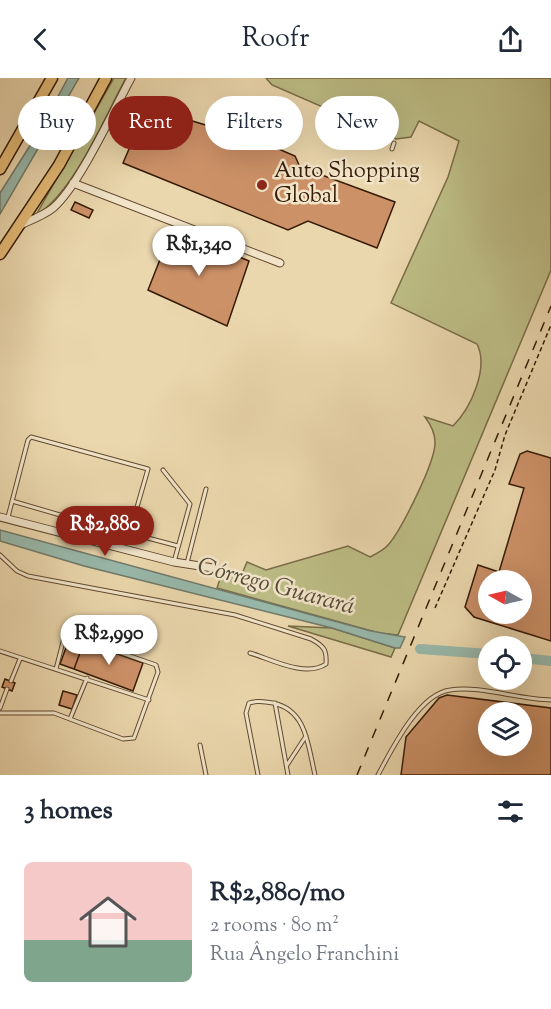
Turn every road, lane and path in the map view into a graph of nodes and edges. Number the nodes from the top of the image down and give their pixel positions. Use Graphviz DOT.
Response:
graph roads {
  1 [pos="52,78"];
  2 [pos="106,78"];
  3 [pos="131,78"];
  4 [pos="0,169"];
  5 [pos="73,183"];
  6 [pos="20,225"];
  7 [pos="0,254"];
  8 [pos="280,263"];
  9 [pos="551,325"];
  10 [pos="163,470"];
  11 [pos="206,489"];
  12 [pos="12,501"];
  13 [pos="4,518"];
  14 [pos="144,537"];
  15 [pos="178,546"];
  16 [pos="0,555"];
  17 [pos="174,562"];
  18 [pos="187,565"];
  19 [pos="213,568"];
  20 [pos="435,608"];
  21 [pos="0,651"];
  22 [pos="250,652"];
  23 [pos="20,659"];
  24 [pos="56,669"];
  25 [pos="87,678"];
  26 [pos="11,681"];
  27 [pos="7,689"];
  28 [pos="149,700"];
  29 [pos="551,700"];
  30 [pos="274,703"];
  31 [pos="0,708"];
  32 [pos="0,713"];
  33 [pos="70,719"];
  34 [pos="306,736"];
  35 [pos="200,746"];
  36 [pos="286,766"];
  37 [pos="206,775"];
  38 [pos="258,775"];
  39 [pos="288,775"];
  40 [pos="315,775"];
  41 [pos="378,775"];
  1 -- 4 [label="highway"];
  2 -- 6 [label="highway"];
  3 -- 5 [label="street"];
  5 -- 6 [label="street"];
  5 -- 8 [label="street"];
  6 -- 7 [label="highway"];
  9 -- 20 [label="path"];
  10 -- 15 [label="lane"];
  11 -- 18 [label="lane"];
  12 -- 12 [label="lane"];
  12 -- 13 [label="lane"];
  13 -- 17 [label="street"];
  14 -- 15 [label="lane"];
  15 -- 17 [label="lane"];
  16 -- 22 [label="lane"];
  17 -- 18 [label="street"];
  18 -- 19 [label="street"];
  21 -- 23 [label="lane"];
  23 -- 24 [label="lane"];
  23 -- 26 [label="lane"];
  24 -- 25 [label="lane"];
  24 -- 28 [label="lane"];
  25 -- 28 [label="lane"];
  25 -- 33 [label="lane"];
  27 -- 31 [label="lane"];
  28 -- 33 [label="lane"];
  29 -- 41 [label="lane"];
  30 -- 34 [label="lane"];
  30 -- 36 [label="lane"];
  30 -- 38 [label="lane"];
  32 -- 33 [label="lane"];
  34 -- 36 [label="lane"];
  34 -- 40 [label="lane"];
  35 -- 37 [label="lane"];
  36 -- 39 [label="lane"];
}
